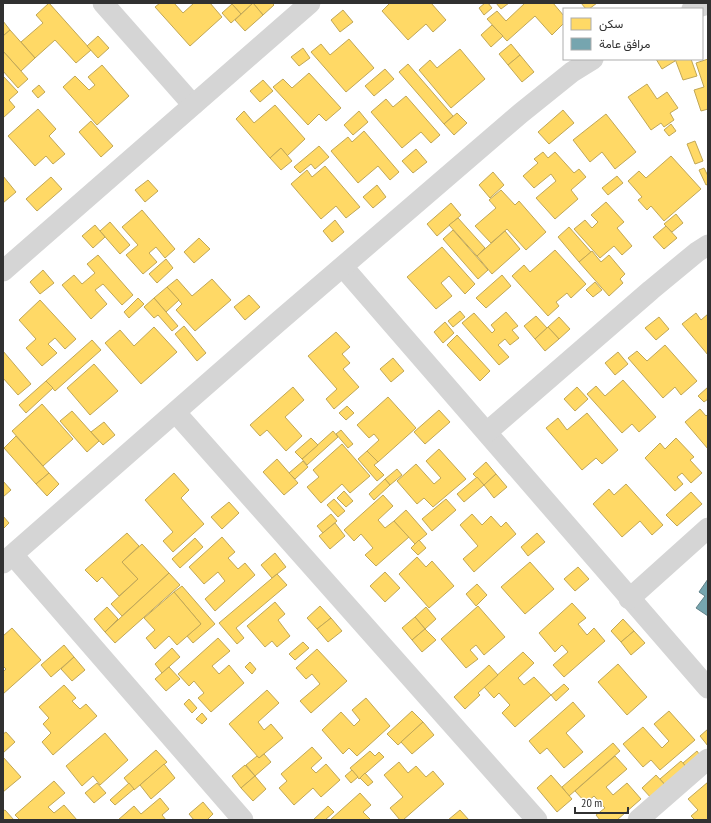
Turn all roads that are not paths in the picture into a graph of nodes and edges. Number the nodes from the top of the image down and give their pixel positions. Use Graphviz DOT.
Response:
graph roads {
  1 [pos="103,3"];
  2 [pos="310,3"];
  3 [pos="708,4"];
  4 [pos="695,8"];
  5 [pos="591,60"];
  6 [pos="193,105"];
  7 [pos="708,246"];
  8 [pos="343,268"];
  9 [pos="3,271"];
  10 [pos="176,413"];
  11 [pos="487,432"];
  12 [pos="708,528"];
  13 [pos="8,559"];
  14 [pos="629,598"];
  15 [pos="708,688"];
  16 [pos="708,759"];
  17 [pos="243,820"];
  18 [pos="537,820"];
  19 [pos="638,820"];
  1 -- 6 [label="street"];
  2 -- 6 [label="street"];
  3 -- 4 [label="street"];
  5 -- 8 [label="street"];
  6 -- 9 [label="street"];
  7 -- 11 [label="street"];
  8 -- 10 [label="street"];
  8 -- 11 [label="street"];
  10 -- 13 [label="street"];
  10 -- 18 [label="street"];
  11 -- 14 [label="street"];
  12 -- 14 [label="street"];
  13 -- 17 [label="street"];
  14 -- 15 [label="street"];
  16 -- 19 [label="street"];
}
